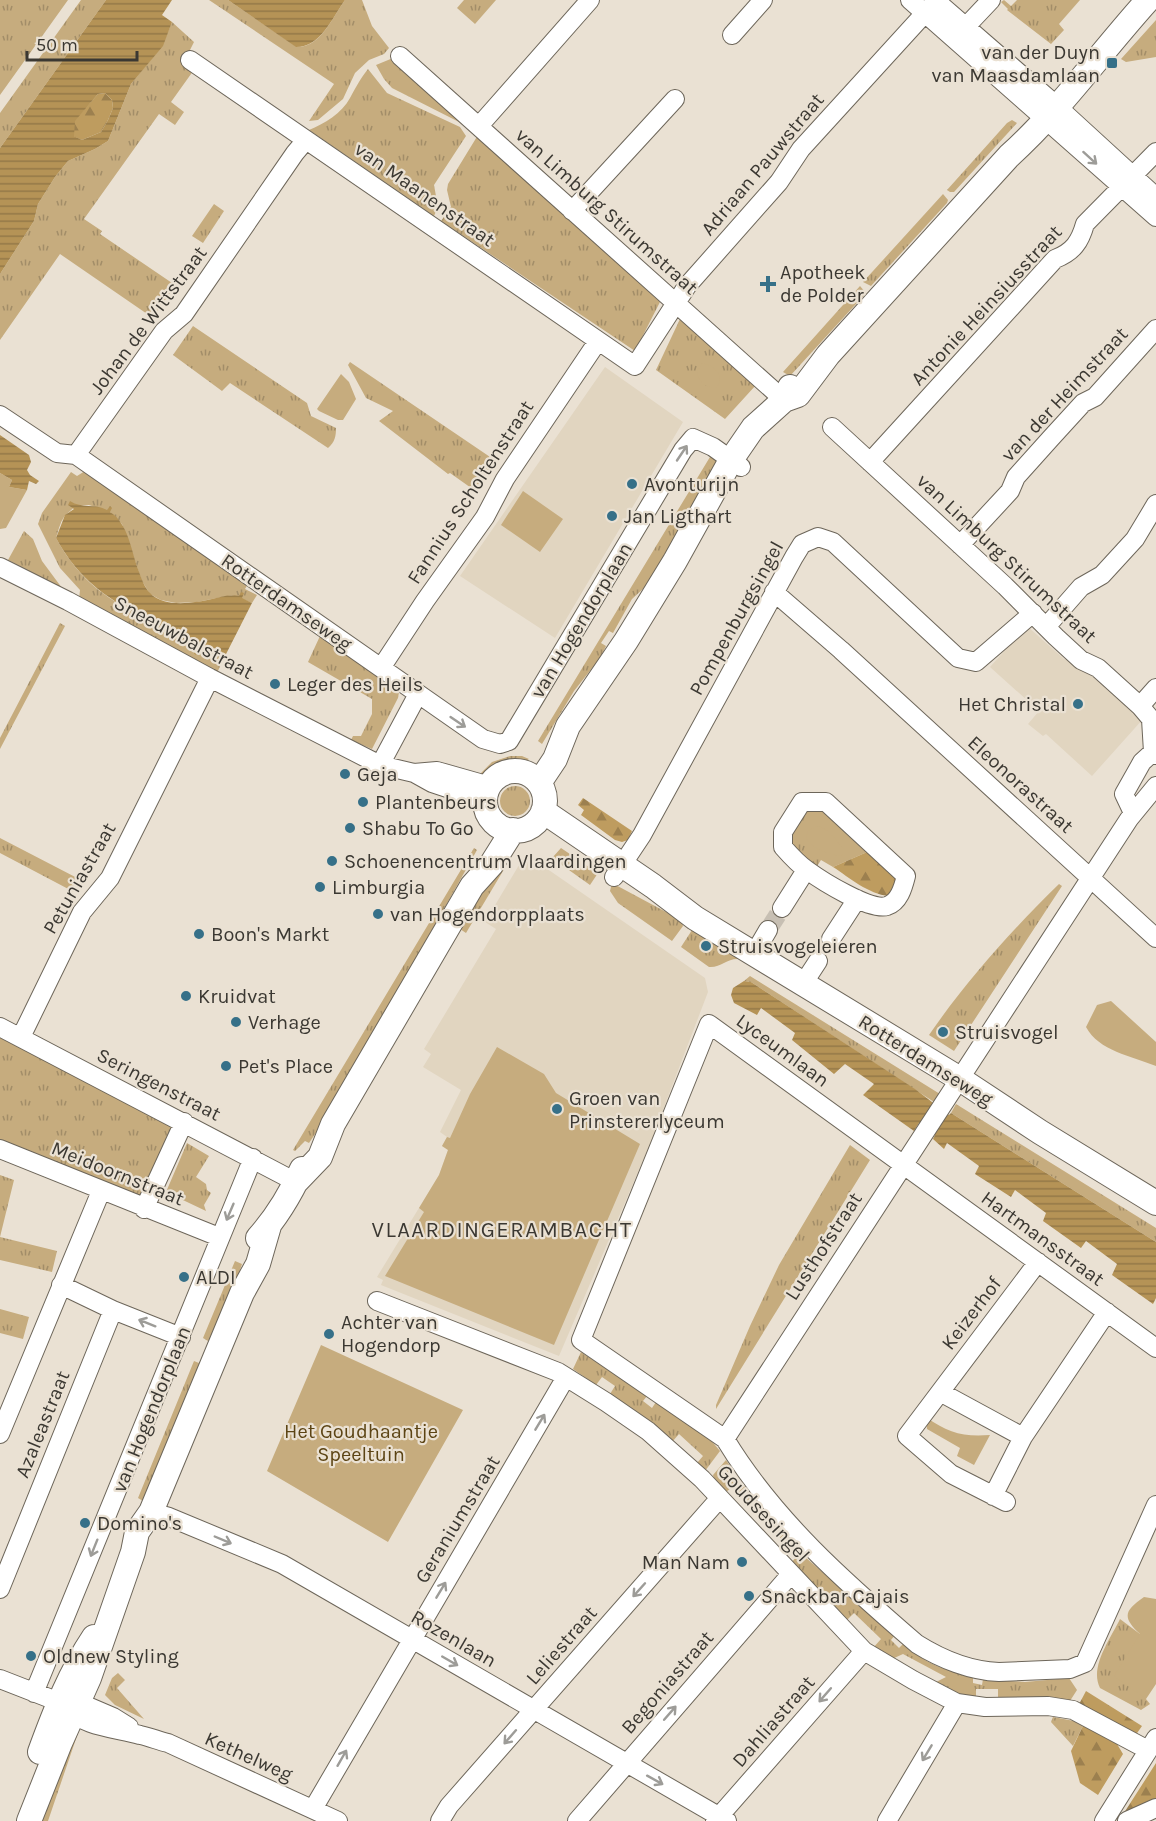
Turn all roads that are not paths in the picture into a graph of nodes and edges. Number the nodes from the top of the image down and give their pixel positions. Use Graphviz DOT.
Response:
graph roads {
  1 [pos="590,0"];
  2 [pos="763,0"];
  3 [pos="910,0"];
  4 [pos="991,0"];
  5 [pos="932,5"];
  6 [pos="1141,8"];
  7 [pos="960,33"];
  8 [pos="732,35"];
  9 [pos="400,56"];
  10 [pos="190,60"];
  11 [pos="675,99"];
  12 [pos="1047,109"];
  13 [pos="478,126"];
  14 [pos="306,140"];
  15 [pos="1156,152"];
  16 [pos="1127,181"];
  17 [pos="1156,197"];
  18 [pos="572,211"];
  19 [pos="1156,217"];
  20 [pos="675,302"];
  21 [pos="1156,329"];
  22 [pos="598,341"];
  23 [pos="635,366"];
  24 [pos="776,408"];
  25 [pos="0,415"];
  26 [pos="832,427"];
  27 [pos="76,455"];
  28 [pos="870,462"];
  29 [pos="736,464"];
  30 [pos="1156,504"];
  31 [pos="960,545"];
  32 [pos="0,567"];
  33 [pos="774,592"];
  34 [pos="1033,613"];
  35 [pos="1046,627"];
  36 [pos="381,668"];
  37 [pos="210,678"];
  38 [pos="1156,688"];
  39 [pos="418,694"];
  40 [pos="1140,706"];
  41 [pos="500,744"];
  42 [pos="1155,754"];
  43 [pos="380,765"];
  44 [pos="533,778"];
  45 [pos="1156,786"];
  46 [pos="488,794"];
  47 [pos="1133,813"];
  48 [pos="522,822"];
  49 [pos="806,870"];
  50 [pos="618,871"];
  51 [pos="1091,879"];
  52 [pos="857,899"];
  53 [pos="782,901"];
  54 [pos="768,930"];
  55 [pos="834,935"];
  56 [pos="1156,938"];
  57 [pos="754,954"];
  58 [pos="818,961"];
  59 [pos="803,984"];
  60 [pos="0,1027"];
  61 [pos="21,1037"];
  62 [pos="960,1079"];
  63 [pos="184,1122"];
  64 [pos="0,1149"];
  65 [pos="252,1158"];
  66 [pos="903,1164"];
  67 [pos="296,1182"];
  68 [pos="101,1191"];
  69 [pos="1156,1203"];
  70 [pos="144,1209"];
  71 [pos="219,1238"];
  72 [pos="1038,1262"];
  73 [pos="61,1285"];
  74 [pos="377,1301"];
  75 [pos="113,1310"];
  76 [pos="1107,1312"];
  77 [pos="181,1337"];
  78 [pos="581,1341"];
  79 [pos="1156,1348"];
  80 [pos="566,1377"];
  81 [pos="940,1392"];
  82 [pos="0,1434"];
  83 [pos="1023,1437"];
  84 [pos="725,1438"];
  85 [pos="719,1499"];
  86 [pos="1156,1506"];
  87 [pos="160,1514"];
  88 [pos="791,1574"];
  89 [pos="2,1579"];
  90 [pos="412,1640"];
  91 [pos="864,1651"];
  92 [pos="0,1679"];
  93 [pos="34,1693"];
  94 [pos="957,1703"];
  95 [pos="70,1706"];
  96 [pos="534,1710"];
  97 [pos="1152,1744"];
  98 [pos="626,1764"];
  99 [pos="1156,1808"];
  100 [pos="313,1809"];
  101 [pos="720,1820"];
  102 [pos="16,1821"];
  103 [pos="29,1821"];
  104 [pos="338,1821"];
  105 [pos="440,1821"];
  106 [pos="577,1821"];
  107 [pos="887,1821"];
  108 [pos="1104,1821"];
  109 [pos="1127,1821"];
  1 -- 13 [label="street"];
  2 -- 8 [label="street"];
  3 -- 5 [label="street"];
  4 -- 7 [label="street"];
  5 -- 7 [label="street"];
  5 -- 20 [label="street, Adriaan Pauwstraat"];
  6 -- 12 [label="street"];
  7 -- 12 [label="street"];
  9 -- 13 [label="street, van Limburg Stirumstraat"];
  10 -- 14 [label="street, van Maanenstraat"];
  11 -- 18 [label="street"];
  12 -- 16 [label="street"];
  12 -- 24 [label="street"];
  13 -- 18 [label="street, van Limburg Stirumstraat"];
  14 -- 22 [label="street, van Maanenstraat"];
  14 -- 27 [label="street, Johan de Wittstraat"];
  15 -- 16 [label="street, Antonie Heinsiusstraat"];
  16 -- 17 [label="street"];
  16 -- 19 [label="street"];
  16 -- 28 [label="street, Antonie Heinsiusstraat"];
  18 -- 20 [label="street, van Limburg Stirumstraat"];
  20 -- 23 [label="street, Adriaan Pauwstraat"];
  20 -- 24 [label="street, van Limburg Stirumstraat"];
  21 -- 31 [label="street, van der Heimstraat"];
  22 -- 23 [label="street, van Maanenstraat"];
  22 -- 36 [label="street, Fannius Scholtenstraat"];
  24 -- 29 [label="street"];
  25 -- 27 [label="street"];
  26 -- 28 [label="street, van Limburg Stirumstraat"];
  27 -- 36 [label="street, Rotterdamseweg"];
  28 -- 31 [label="street, van Limburg Stirumstraat"];
  41 -- 29 [label="street, van Hogendorplaan, one-way"];
  29 -- 44 [label="street"];
  30 -- 35 [label="street"];
  31 -- 34 [label="street, van Limburg Stirumstraat"];
  32 -- 37 [label="street, Sneeuwbalstraat"];
  33 -- 34 [label="street, Pompenburgsingel"];
  33 -- 50 [label="street, Pompenburgsingel"];
  33 -- 51 [label="street, Eleonorastraat"];
  34 -- 35 [label="street, van Limburg Stirumstraat"];
  35 -- 40 [label="street, van Limburg Stirumstraat"];
  36 -- 39 [label="street, Rotterdamseweg"];
  37 -- 43 [label="street, Sneeuwbalstraat"];
  37 -- 61 [label="street, Petuniastraat"];
  38 -- 40 [label="street"];
  39 -- 41 [label="street, Rotterdamseweg, one-way"];
  39 -- 43 [label="street"];
  40 -- 42 [label="street, van Limburg Stirumstraat"];
  42 -- 47 [label="street"];
  43 -- 46 [label="street, Sneeuwbalstraat"];
  44 -- 46 [label="street"];
  44 -- 48 [label="street"];
  45 -- 47 [label="street, Lusthofstraat"];
  46 -- 48 [label="street"];
  47 -- 51 [label="street, Lusthofstraat"];
  48 -- 50 [label="street, Rotterdamseweg"];
  48 -- 67 [label="street, van Hogendorplaan"];
  49 -- 52 [label="street"];
  49 -- 52 [label="street"];
  49 -- 53 [label="street"];
  50 -- 57 [label="street, Rotterdamseweg"];
  51 -- 56 [label="street, Eleonorastraat"];
  51 -- 62 [label="street, Lusthofstraat"];
  52 -- 55 [label="street"];
  54 -- 57 [label="street"];
  57 -- 59 [label="street, Rotterdamseweg"];
  58 -- 59 [label="street"];
  59 -- 62 [label="street, Rotterdamseweg"];
  60 -- 61 [label="street, Seringenstraat"];
  61 -- 63 [label="street, Seringenstraat"];
  62 -- 66 [label="street, Lusthofstraat"];
  62 -- 69 [label="street, Rotterdamseweg"];
  63 -- 65 [label="street, Seringenstraat"];
  63 -- 70 [label="street"];
  64 -- 68 [label="street, Meidoornstraat"];
  65 -- 67 [label="street, Seringenstraat"];
  65 -- 71 [label="street, van Hogendorplaan, one-way"];
  66 -- 72 [label="street, Hartmansstraat"];
  66 -- 78 [label="street, Lyceumlaan"];
  66 -- 84 [label="street, Lusthofstraat"];
  67 -- 87 [label="street, van Hogendorplaan"];
  68 -- 70 [label="street, Meidoornstraat"];
  68 -- 73 [label="street"];
  70 -- 71 [label="street, Meidoornstraat"];
  71 -- 77 [label="street, van Hogendorplaan"];
  72 -- 76 [label="street, Hartmansstraat"];
  72 -- 81 [label="street, Keizerhof"];
  73 -- 75 [label="street"];
  73 -- 82 [label="street"];
  74 -- 80 [label="street, Goudsesingel"];
  77 -- 75 [label="street, one-way"];
  75 -- 89 [label="street, Azaleastraat"];
  76 -- 79 [label="street, Hartmansstraat"];
  76 -- 83 [label="street, Keizerhof"];
  77 -- 93 [label="street, van Hogendorplaan, one-way"];
  78 -- 84 [label="street, Goudsesingel"];
  80 -- 85 [label="street, Goudsesingel"];
  90 -- 80 [label="street, Geraniumstraat, one-way"];
  81 -- 83 [label="street"];
  81 -- 83 [label="street, Keizerhof"];
  84 -- 86 [label="street, Goudsesingel"];
  85 -- 88 [label="street, Goudsesingel"];
  85 -- 96 [label="street, Leliestraat, one-way"];
  87 -- 90 [label="street, Rozenlaan, one-way"];
  87 -- 95 [label="street, van Hogendorplaan"];
  88 -- 91 [label="street, Goudsesingel"];
  98 -- 88 [label="street, Begoniastraat, one-way"];
  90 -- 96 [label="street, Rozenlaan, one-way"];
  100 -- 90 [label="street, Geraniumstraat, one-way"];
  91 -- 94 [label="street, Goudsesingel"];
  91 -- 101 [label="street, Dahliastraat, one-way"];
  92 -- 93 [label="street, Kethelweg"];
  93 -- 95 [label="street, Kethelweg"];
  94 -- 97 [label="street, Goudsesingel"];
  94 -- 107 [label="street, one-way"];
  95 -- 100 [label="street, Kethelweg"];
  95 -- 102 [label="street"];
  95 -- 103 [label="street"];
  96 -- 98 [label="street, Rozenlaan"];
  96 -- 105 [label="street, Leliestraat, one-way"];
  97 -- 108 [label="street"];
  98 -- 101 [label="street, Rozenlaan, one-way"];
  98 -- 106 [label="street, Begoniastraat"];
  99 -- 109 [label="street"];
  100 -- 104 [label="street, Kethelweg"];
}
